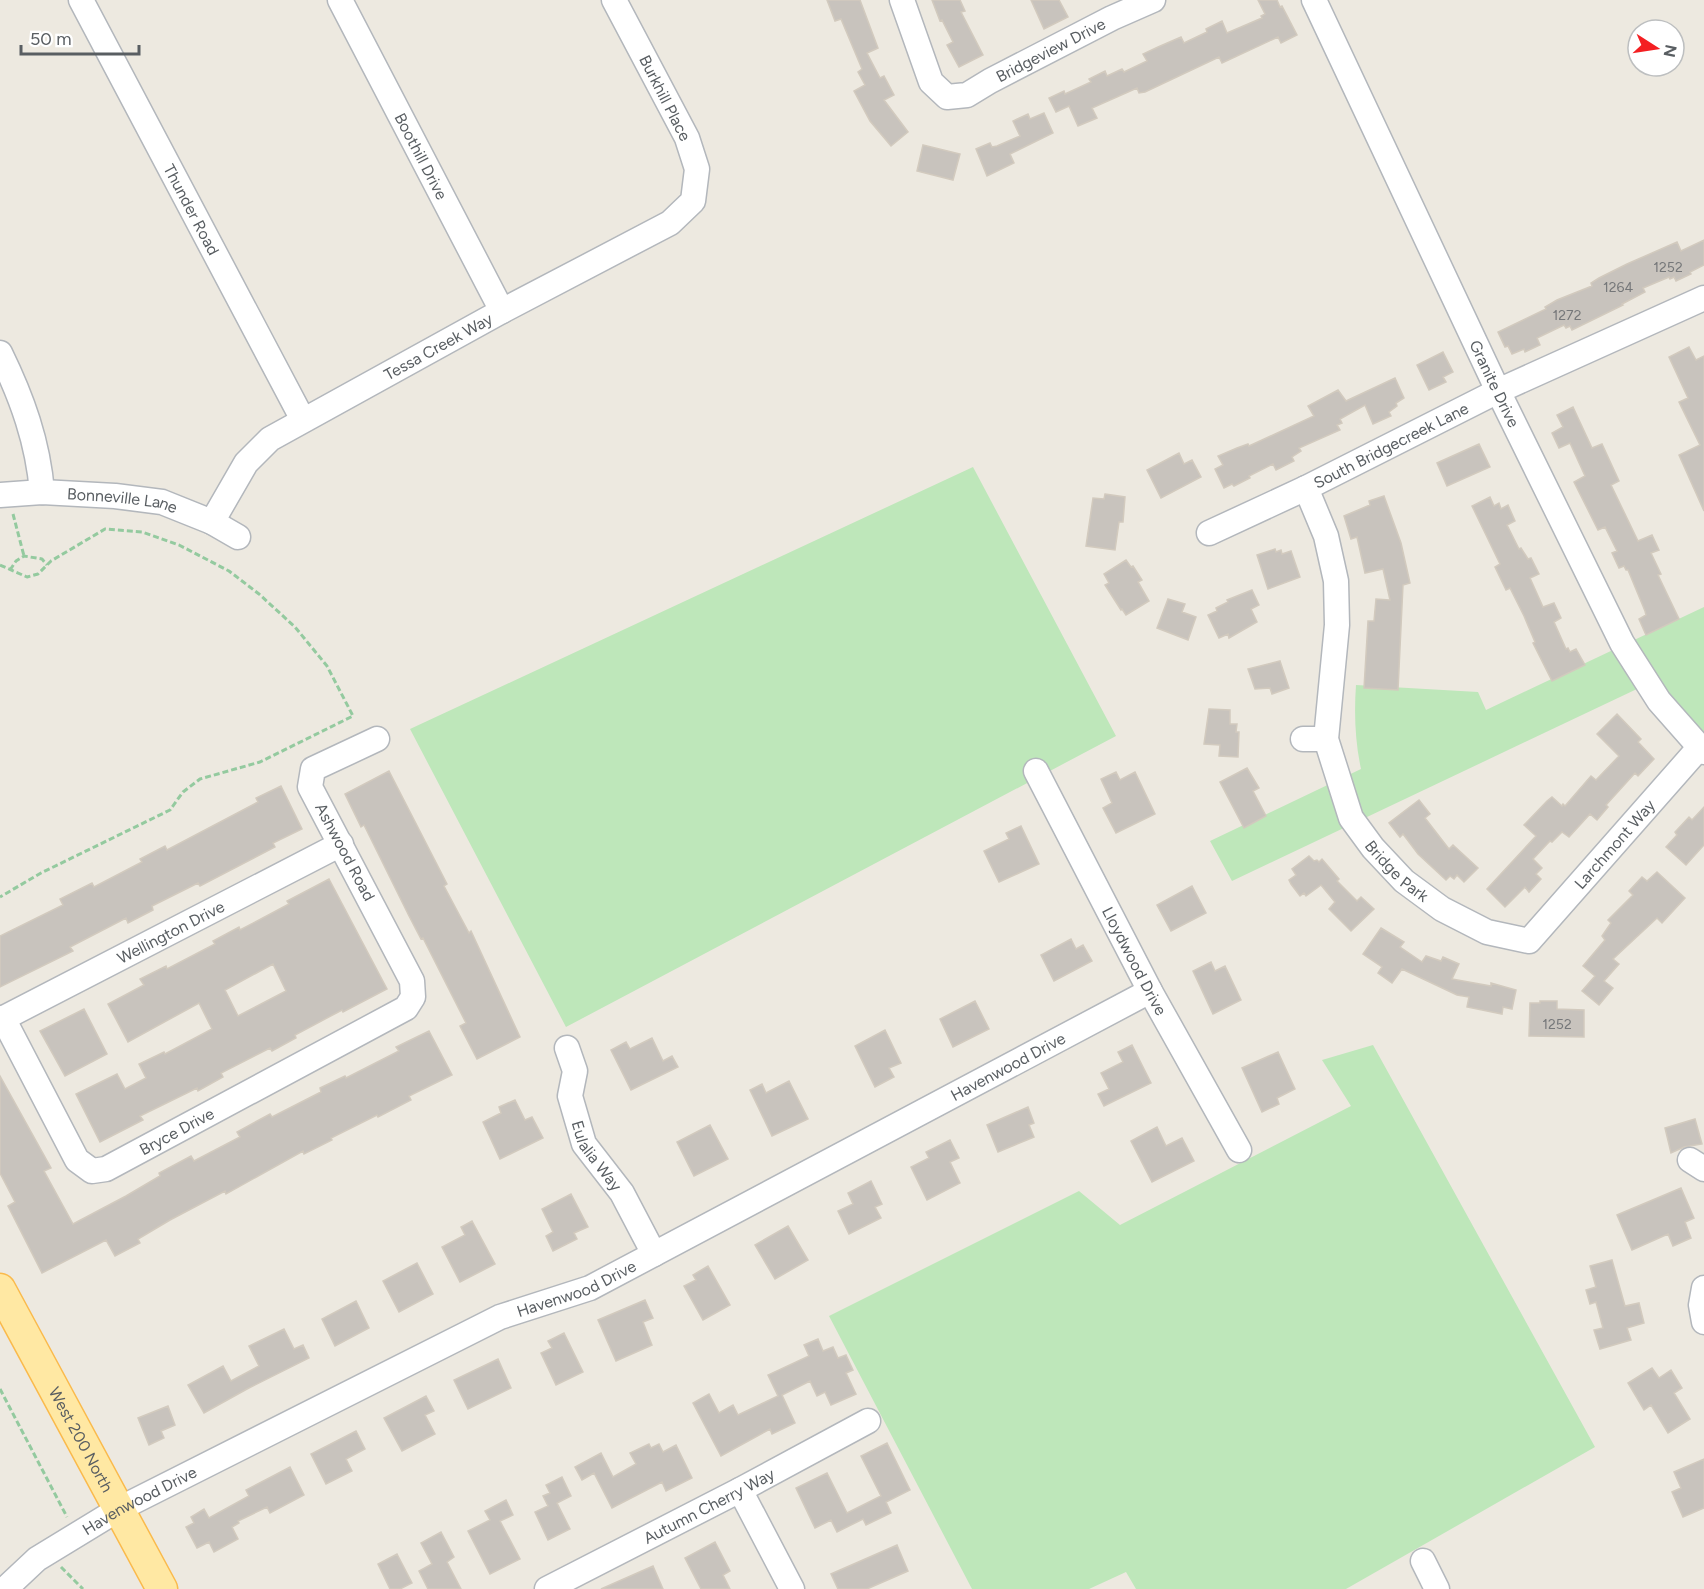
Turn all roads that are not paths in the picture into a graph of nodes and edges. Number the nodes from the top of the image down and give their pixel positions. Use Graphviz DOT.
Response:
graph roads {
  1 [pos="81,0"];
  2 [pos="340,0"];
  3 [pos="614,0"];
  4 [pos="902,0"];
  5 [pos="1153,0"];
  6 [pos="1314,0"];
  7 [pos="1109,9"];
  8 [pos="693,201"];
  9 [pos="1704,298"];
  10 [pos="502,311"];
  11 [pos="0,353"];
  12 [pos="1498,391"];
  13 [pos="303,420"];
  14 [pos="1306,488"];
  15 [pos="42,492"];
  16 [pos="6,504"];
  17 [pos="212,522"];
  18 [pos="1209,533"];
  19 [pos="238,537"];
  20 [pos="377,739"];
  21 [pos="1702,750"];
  22 [pos="1036,771"];
  23 [pos="341,844"];
  24 [pos="1529,941"];
  25 [pos="1150,991"];
  26 [pos="413,997"];
  27 [pos="2,1019"];
  28 [pos="567,1048"];
  29 [pos="1239,1150"];
  30 [pos="654,1254"];
  31 [pos="0,1289"];
  32 [pos="868,1421"];
  33 [pos="740,1490"];
  34 [pos="119,1509"];
  35 [pos="1423,1561"];
  36 [pos="7,1577"];
  37 [pos="162,1589"];
  38 [pos="547,1589"];
  39 [pos="792,1589"];
  40 [pos="1437,1589"];
  1 -- 13 [label="street, Thunder Road"];
  2 -- 10 [label="street, Boothill Drive"];
  3 -- 8 [label="street, Burkhill Place"];
  4 -- 7 [label="street, Bridgeview Drive"];
  5 -- 7 [label="street, Bridgeview Drive"];
  6 -- 12 [label="street, Granite Drive"];
  8 -- 10 [label="street, Tessa Creek Way"];
  9 -- 12 [label="street, South Bridgecreek Lane"];
  10 -- 13 [label="street, Tessa Creek Way"];
  11 -- 15 [label="street"];
  12 -- 14 [label="street, South Bridgecreek Lane"];
  12 -- 21 [label="street, Granite Drive"];
  13 -- 17 [label="street, Tessa Creek Way"];
  14 -- 18 [label="street, South Bridgecreek Lane"];
  14 -- 24 [label="street, Bridge Park"];
  15 -- 16 [label="street, Bonneville Lane"];
  15 -- 17 [label="street, Bonneville Lane"];
  17 -- 19 [label="street, Bonneville Lane"];
  20 -- 23 [label="street, Ashwood Road"];
  21 -- 24 [label="street, Larchmont Way"];
  22 -- 25 [label="street, Lloydwood Drive"];
  23 -- 26 [label="street, Ashwood Road"];
  23 -- 27 [label="street, Wellington Drive"];
  25 -- 29 [label="street, Lloydwood Drive"];
  25 -- 30 [label="street, Havenwood Drive"];
  26 -- 27 [label="street, Bryce Drive"];
  28 -- 30 [label="street, Eulalia Way"];
  30 -- 34 [label="street, Havenwood Drive"];
  31 -- 34 [label="main road, West 200 North"];
  32 -- 33 [label="street, Autumn Cherry Way"];
  33 -- 38 [label="street, Autumn Cherry Way"];
  33 -- 39 [label="street"];
  34 -- 36 [label="street, Havenwood Drive"];
  34 -- 37 [label="main road, West 200 North"];
  35 -- 40 [label="street"];
}
